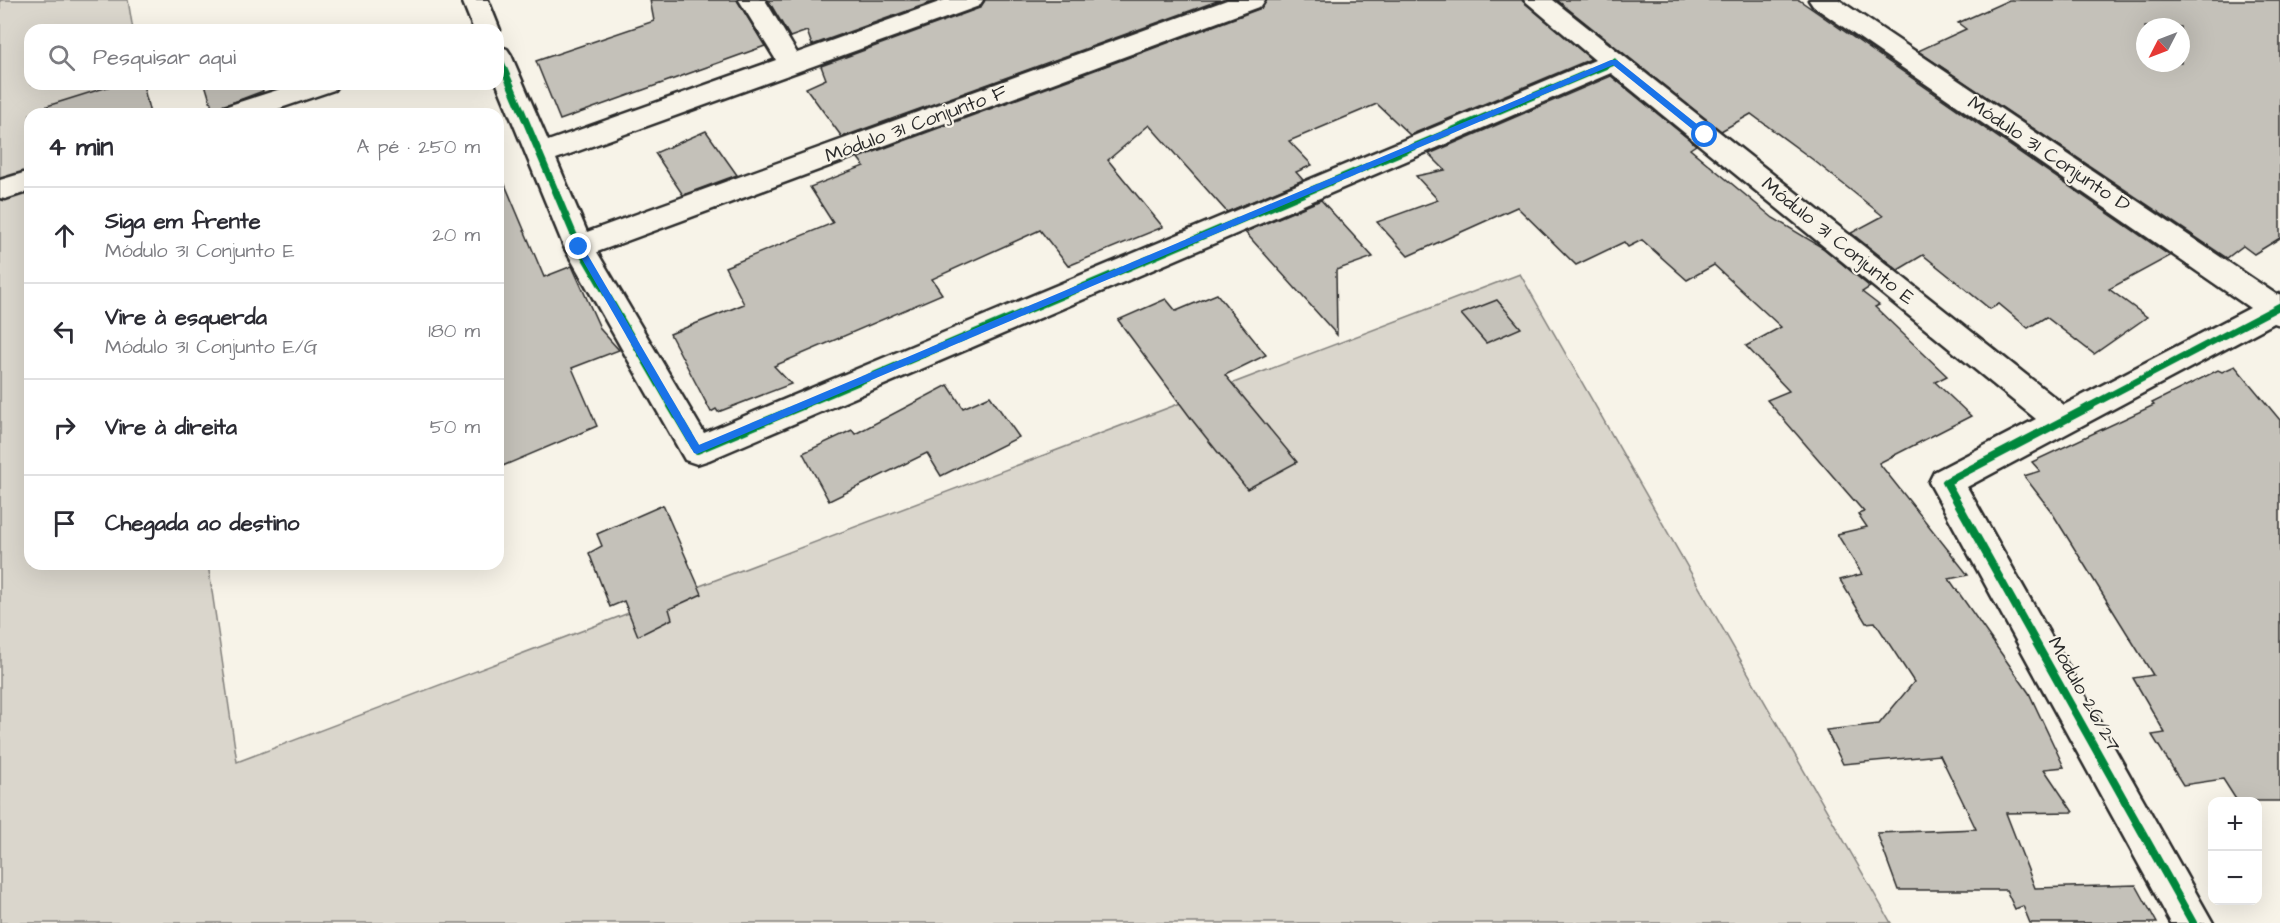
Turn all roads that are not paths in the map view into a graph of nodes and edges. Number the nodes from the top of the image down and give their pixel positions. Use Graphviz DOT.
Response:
graph roads {
  1 [pos="475,0"];
  2 [pos="752,0"];
  3 [pos="970,0"];
  4 [pos="1252,0"];
  5 [pos="1537,0"];
  6 [pos="1822,0"];
  7 [pos="485,24"];
  8 [pos="1614,62"];
  9 [pos="791,64"];
  10 [pos="504,69"];
  11 [pos="307,90"];
  12 [pos="252,108"];
  13 [pos="540,154"];
  14 [pos="579,247"];
  15 [pos="2279,309"];
  16 [pos="2061,421"];
  17 [pos="2193,923"];
  1 -- 7 [label="street"];
  2 -- 9 [label="street"];
  3 -- 9 [label="street"];
  4 -- 14 [label="street, Módulo 31 Conjunto F"];
  5 -- 8 [label="street, Módulo 31 Conjunto E"];
  6 -- 15 [label="street, Módulo 31 Conjunto D"];
  8 -- 14 [label="street"];
  8 -- 16 [label="street, Módulo 31 Conjunto E"];
  9 -- 13 [label="street"];
  10 -- 13 [label="street"];
  11 -- 12 [label="street"];
  13 -- 14 [label="street"];
  15 -- 16 [label="street"];
  16 -- 17 [label="street, Módulo 26/27"];
}
